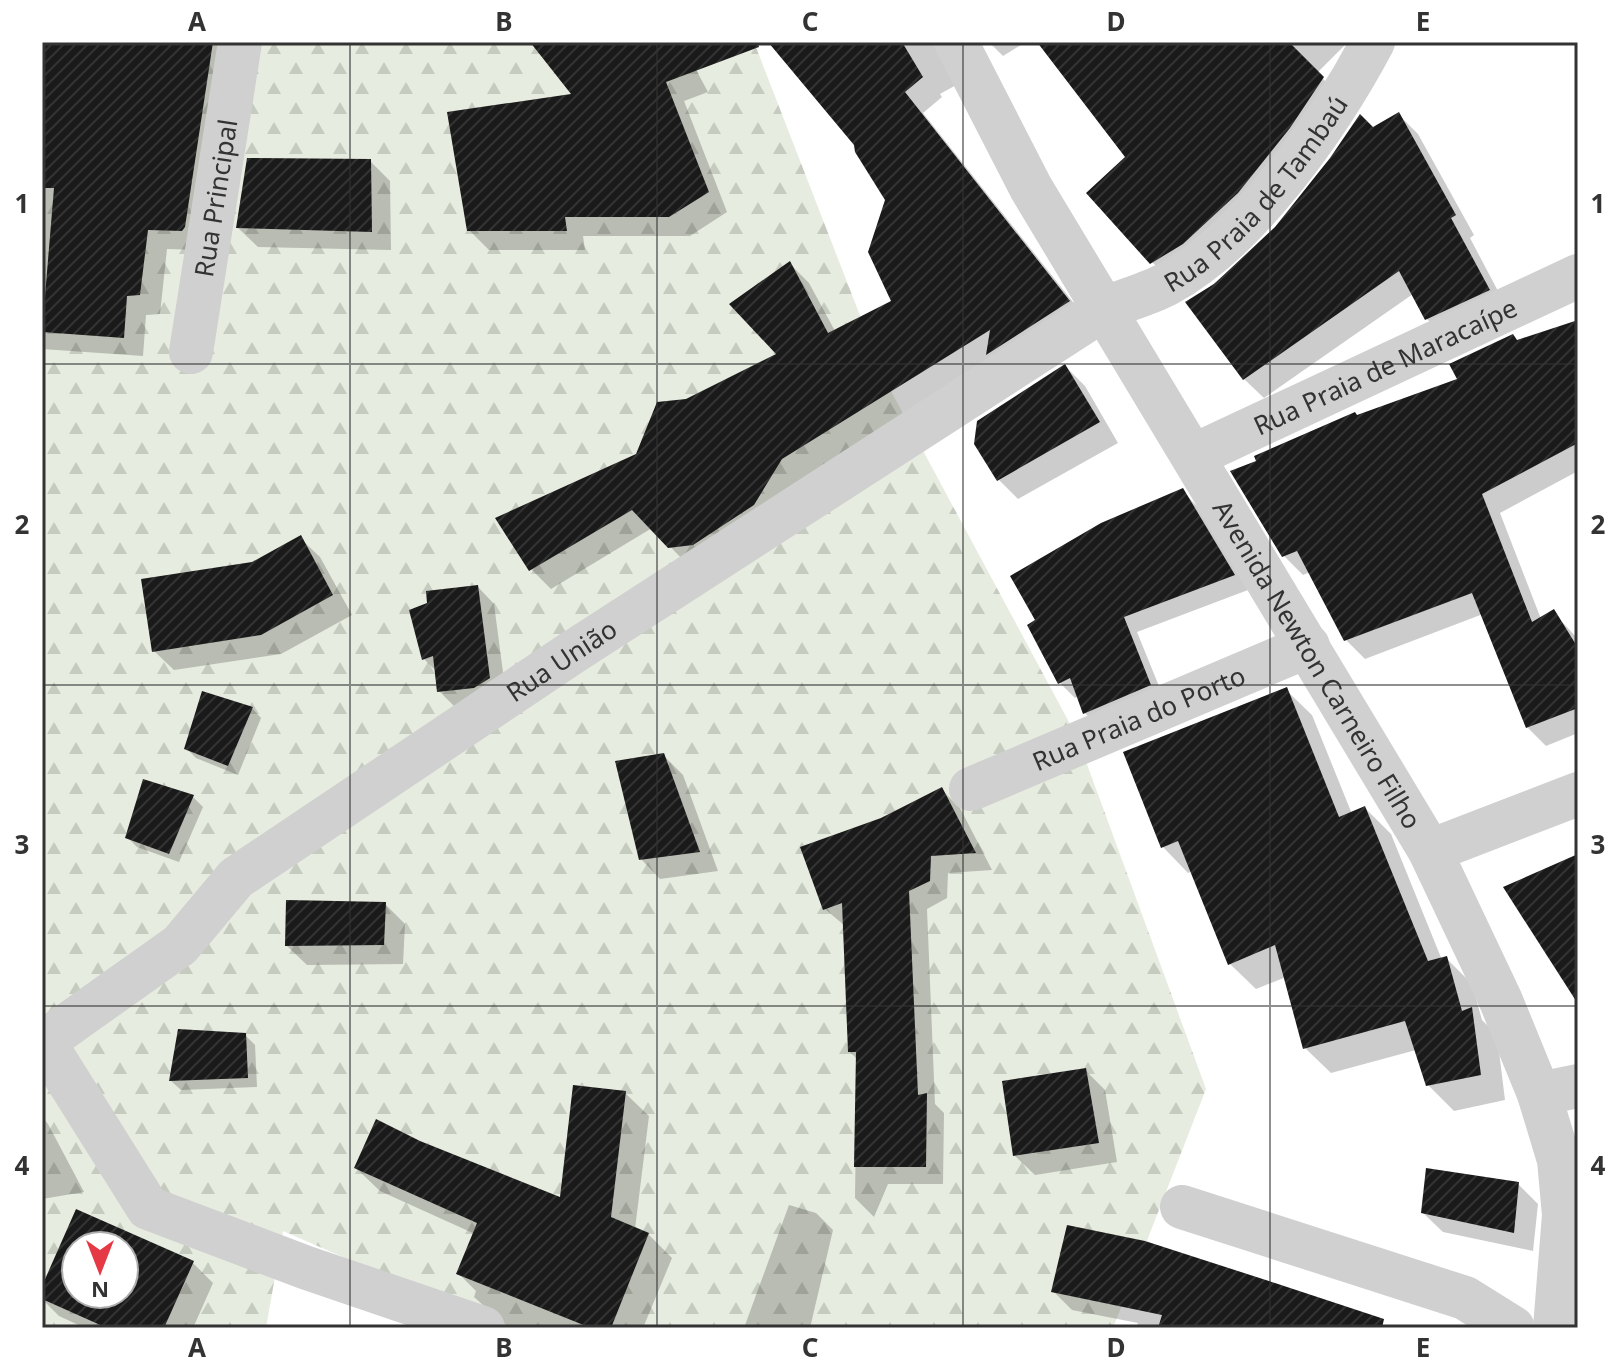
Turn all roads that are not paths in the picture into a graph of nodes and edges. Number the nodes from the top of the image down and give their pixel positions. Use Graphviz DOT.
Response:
graph roads {
  1 [pos="240,42"];
  2 [pos="956,42"];
  3 [pos="1373,42"];
  4 [pos="1578,276"];
  5 [pos="1104,309"];
  6 [pos="191,352"];
  7 [pos="1193,456"];
  8 [pos="1308,646"];
  9 [pos="971,789"];
  10 [pos="1578,794"];
  11 [pos="1430,851"];
  12 [pos="43,1042"];
  13 [pos="1559,1090"];
  14 [pos="1569,1159"];
  15 [pos="1182,1207"];
  16 [pos="1571,1218"];
  17 [pos="483,1328"];
  18 [pos="1513,1328"];
  19 [pos="1555,1328"];
  1 -- 6 [label="street, Rua Principal"];
  2 -- 5 [label="street, Avenida Newton Carneiro Filho"];
  3 -- 5 [label="street, Rua Praia de Tambaú"];
  4 -- 7 [label="street, Rua Praia de Maracaípe"];
  5 -- 7 [label="street, Avenida Newton Carneiro Filho"];
  5 -- 12 [label="street, Rua União"];
  7 -- 8 [label="street, Avenida Newton Carneiro Filho"];
  8 -- 9 [label="street, Rua Praia do Porto"];
  8 -- 11 [label="street, Avenida Newton Carneiro Filho"];
  10 -- 11 [label="street"];
  11 -- 13 [label="street, Avenida Newton Carneiro Filho"];
  12 -- 17 [label="street"];
  13 -- 14 [label="street, Avenida Newton Carneiro Filho"];
  14 -- 16 [label="street, Avenida Newton Carneiro Filho"];
  15 -- 18 [label="street"];
  16 -- 19 [label="street, Avenida Newton Carneiro Filho"];
}
